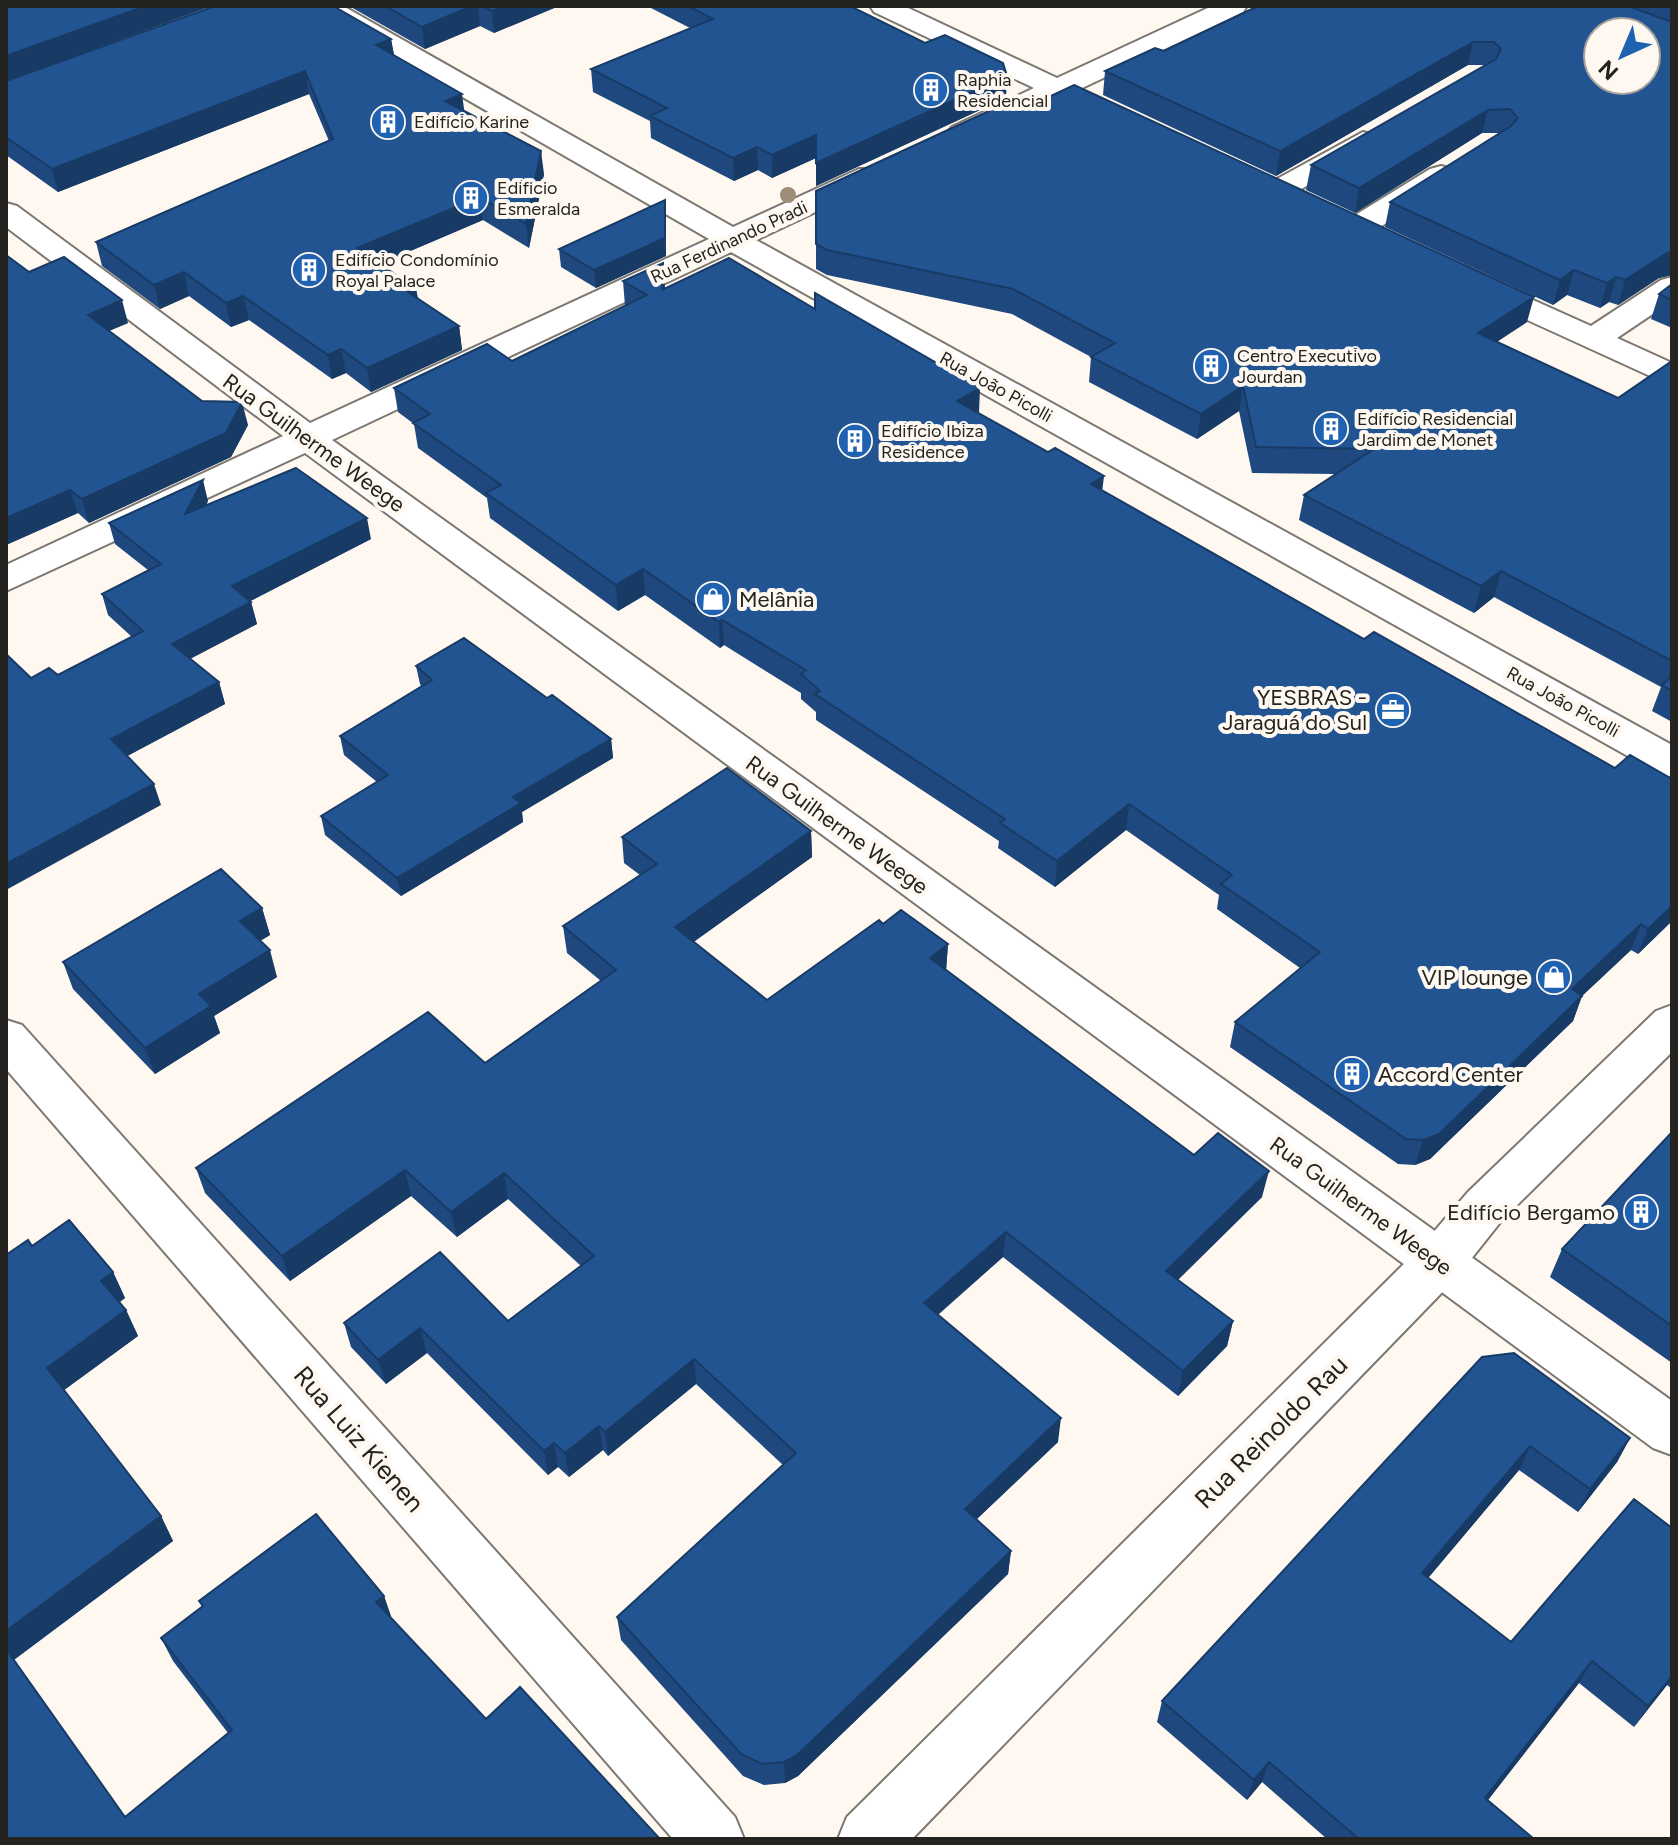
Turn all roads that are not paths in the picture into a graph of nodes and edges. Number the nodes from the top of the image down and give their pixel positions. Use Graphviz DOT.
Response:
graph roads {
  1 [pos="324,6"];
  2 [pos="883,6"];
  3 [pos="1234,6"];
  4 [pos="1058,89"];
  5 [pos="1107,112"];
  6 [pos="1384,129"];
  7 [pos="937,145"];
  8 [pos="1468,158"];
  9 [pos="895,164"];
  10 [pos="1247,179"];
  11 [pos="1315,210"];
  12 [pos="6,212"];
  13 [pos="733,239"];
  14 [pos="1383,242"];
  15 [pos="1453,274"];
  16 [pos="1672,287"];
  17 [pos="1594,339"];
  18 [pos="1672,376"];
  19 [pos="307,438"];
  20 [pos="6,579"];
  21 [pos="1672,763"];
  22 [pos="1672,1023"];
  23 [pos="6,1038"];
  24 [pos="1438,1263"];
  25 [pos="1672,1431"];
  26 [pos="713,1839"];
  27 [pos="869,1839"];
  1 -- 13 [label="street, Rua João Picolli"];
  2 -- 4 [label="street"];
  3 -- 4 [label="street"];
  4 -- 5 [label="street"];
  4 -- 7 [label="street"];
  6 -- 11 [label="street"];
  8 -- 11 [label="street"];
  9 -- 13 [label="street, Rua Ferdinando Pradi"];
  10 -- 11 [label="street"];
  11 -- 14 [label="street"];
  12 -- 19 [label="street, Rua Guilherme Weege"];
  13 -- 19 [label="street, Rua Ferdinando Pradi"];
  13 -- 21 [label="street, Rua João Picolli"];
  15 -- 17 [label="street"];
  16 -- 17 [label="street"];
  17 -- 18 [label="street"];
  19 -- 20 [label="street, Rua Ferdinando Pradi"];
  19 -- 24 [label="street, Rua Guilherme Weege"];
  22 -- 24 [label="street, Rua Reinoldo Rau"];
  23 -- 26 [label="street, Rua Luiz Kienen"];
  24 -- 25 [label="street, Rua Guilherme Weege"];
  24 -- 27 [label="street, Rua Reinoldo Rau"];
}
